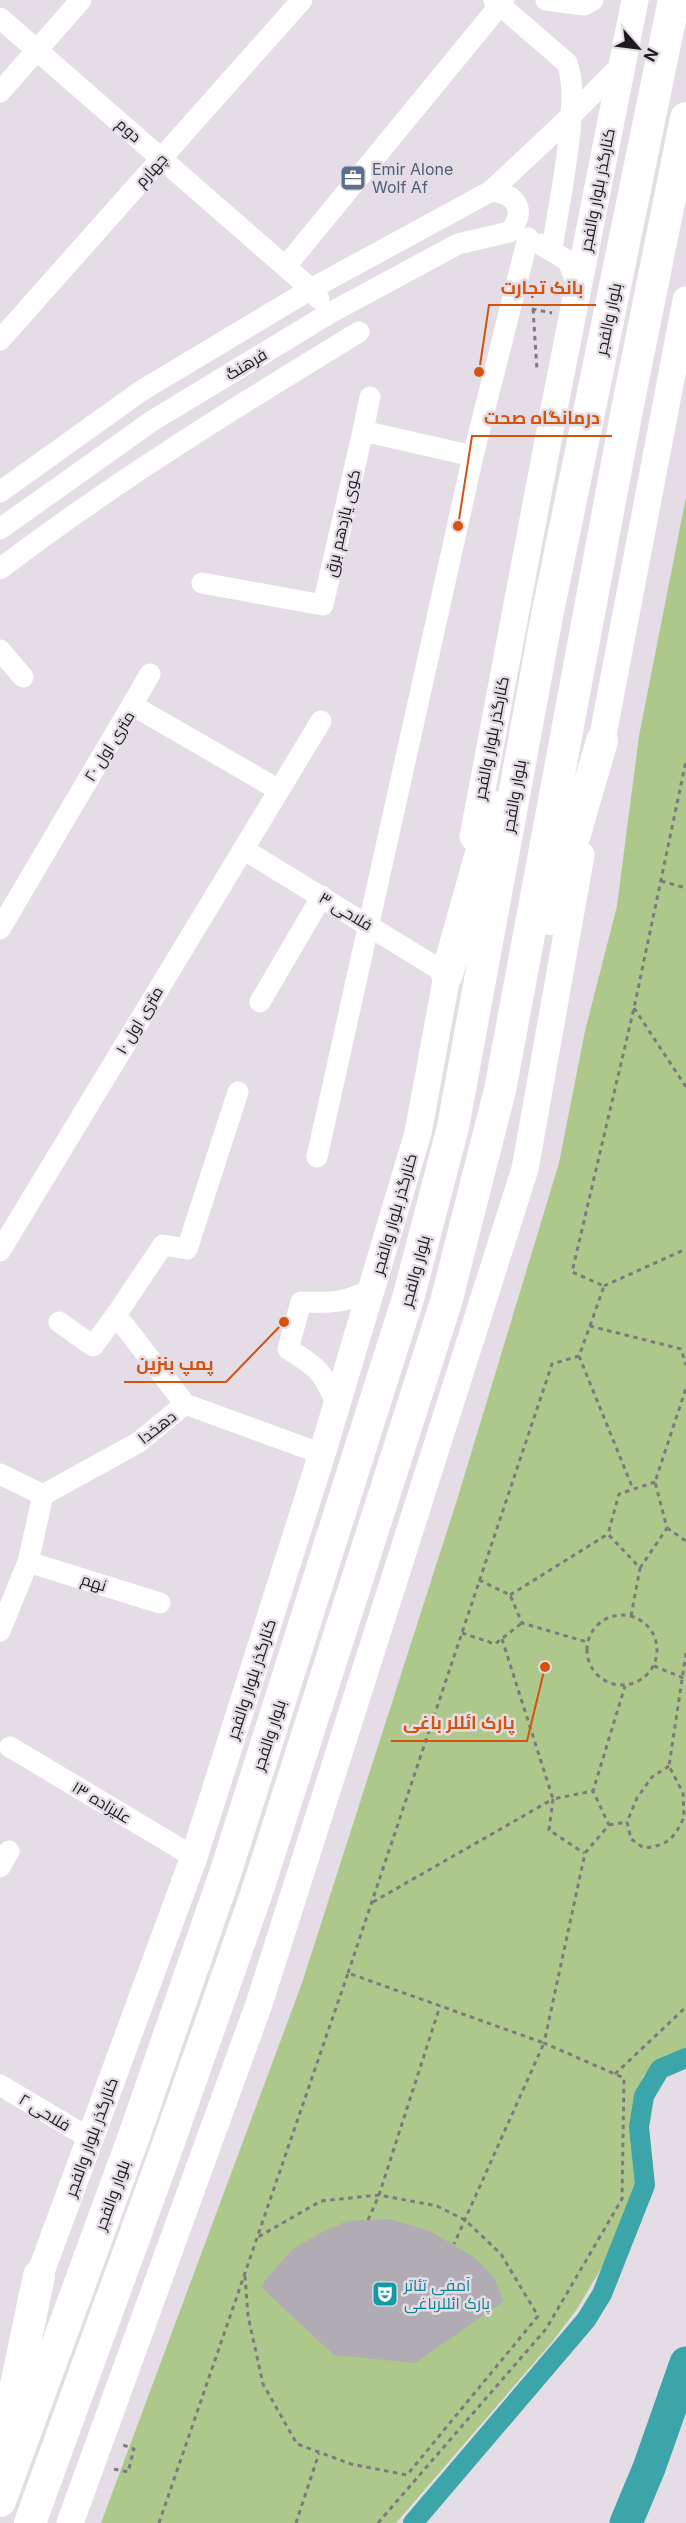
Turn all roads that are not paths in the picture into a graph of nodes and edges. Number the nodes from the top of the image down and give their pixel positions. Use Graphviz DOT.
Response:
graph roads {
  1 [pos="81,0"];
  2 [pos="302,0"];
  3 [pos="546,0"];
  4 [pos="593,0"];
  5 [pos="635,0"];
  6 [pos="674,0"];
  7 [pos="499,2"];
  8 [pos="0,18"];
  9 [pos="37,50"];
  10 [pos="622,64"];
  11 [pos="0,92"];
  12 [pos="572,115"];
  13 [pos="686,118"];
  14 [pos="162,158"];
  15 [pos="491,191"];
  16 [pos="519,235"];
  17 [pos="552,249"];
  18 [pos="286,266"];
  19 [pos="578,286"];
  20 [pos="311,289"];
  21 [pos="686,300"];
  22 [pos="330,313"];
  23 [pos="358,332"];
  24 [pos="0,339"];
  25 [pos="370,397"];
  26 [pos="363,431"];
  27 [pos="473,456"];
  28 [pos="0,492"];
  29 [pos="0,529"];
  30 [pos="0,569"];
  31 [pos="202,583"];
  32 [pos="548,616"];
  33 [pos="0,650"];
  34 [pos="150,674"];
  35 [pos="23,677"];
  36 [pos="132,705"];
  37 [pos="321,721"];
  38 [pos="602,741"];
  39 [pos="279,790"];
  40 [pos="243,849"];
  41 [pos="322,896"];
  42 [pos="369,925"];
  43 [pos="0,929"];
  44 [pos="447,974"];
  45 [pos="260,1002"];
  46 [pos="500,1090"];
  47 [pos="238,1092"];
  48 [pos="316,1157"];
  49 [pos="0,1251"];
  50 [pos="373,1289"];
  51 [pos="116,1315"];
  52 [pos="59,1322"];
  53 [pos="336,1403"];
  54 [pos="185,1404"];
  55 [pos="322,1455"];
  56 [pos="0,1474"];
  57 [pos="43,1496"];
  58 [pos="28,1562"];
  59 [pos="160,1603"];
  60 [pos="0,1631"];
  61 [pos="10,1747"];
  62 [pos="194,1857"];
  63 [pos="0,2085"];
  64 [pos="91,2139"];
  65 [pos="39,2276"];
  66 [pos="0,2388"];
  67 [pos="61,2437"];
  68 [pos="0,2463"];
  69 [pos="0,2501"];
  70 [pos="30,2523"];
  71 [pos="44,2523"];
  72 [pos="70,2523"];
  1 -- 9 [label="street"];
  2 -- 14 [label="street, چهارم"];
  3 -- 4 [label="street"];
  5 -- 10 [label="main road, کنارگذر بلوار والفجر"];
  6 -- 32 [label="highway, بلوار والفجر"];
  7 -- 12 [label="street"];
  7 -- 18 [label="street"];
  8 -- 9 [label="street, دوم"];
  9 -- 11 [label="street"];
  9 -- 14 [label="street, دوم"];
  10 -- 12 [label="street, فرهنگ"];
  10 -- 19 [label="main road, کنارگذر بلوار والفجر"];
  12 -- 15 [label="street, فرهنگ"];
  12 -- 17 [label="street"];
  13 -- 46 [label="highway"];
  14 -- 18 [label="street, دوم"];
  14 -- 24 [label="street, چهارم"];
  15 -- 16 [label="street"];
  15 -- 20 [label="street, فرهنگ"];
  16 -- 17 [label="street"];
  16 -- 22 [label="street, فرهنگ"];
  16 -- 27 [label="street"];
  17 -- 19 [label="street"];
  18 -- 20 [label="street, دوم"];
  19 -- 44 [label="main road, کنارگذر بلوار والفجر"];
  20 -- 22 [label="street, دوم"];
  20 -- 28 [label="street, فرهنگ"];
  21 -- 38 [label="main road"];
  22 -- 29 [label="street, فرهنگ"];
  23 -- 30 [label="street"];
  25 -- 26 [label="street"];
  26 -- 27 [label="street"];
  26 -- 31 [label="street, کوی یازدهم برق"];
  27 -- 42 [label="street"];
  32 -- 44 [label="highway"];
  32 -- 69 [label="highway, بلوار والفجر"];
  33 -- 35 [label="street"];
  34 -- 36 [label="street"];
  36 -- 39 [label="street, ۲۰ متری اول"];
  36 -- 43 [label="street, ۲۰ متری اول"];
  37 -- 39 [label="street, ۱۰ متری اول"];
  38 -- 46 [label="highway"];
  38 -- 72 [label="main road"];
  39 -- 40 [label="street, ۱۰ متری اول"];
  40 -- 41 [label="street, فلاحی ۳"];
  40 -- 49 [label="street, ۱۰ متری اول"];
  41 -- 42 [label="street, فلاحی ۳"];
  41 -- 45 [label="street"];
  42 -- 44 [label="street, فلاحی ۳"];
  42 -- 48 [label="street"];
  44 -- 50 [label="main road, کنارگذر بلوار والفجر"];
  46 -- 67 [label="highway"];
  47 -- 51 [label="street"];
  50 -- 53 [label="main road, کنارگذر بلوار والفجر"];
  50 -- 53 [label="street"];
  51 -- 52 [label="street"];
  51 -- 54 [label="street"];
  53 -- 55 [label="main road, کنارگذر بلوار والفجر"];
  54 -- 55 [label="street, دهخدا"];
  54 -- 57 [label="street, دهخدا"];
  55 -- 62 [label="main road, کنارگذر بلوار والفجر"];
  56 -- 57 [label="street"];
  57 -- 58 [label="street"];
  58 -- 59 [label="street, نهم"];
  58 -- 60 [label="street"];
  61 -- 62 [label="street, ۱۳ علیزاده"];
  62 -- 64 [label="main road, کنارگذر بلوار والفجر"];
  63 -- 64 [label="street, فلاحی ۲"];
  64 -- 65 [label="main road, کنارگذر بلوار والفجر"];
  65 -- 66 [label="main road, کنارگذر بلوار والفجر"];
  65 -- 68 [label="highway"];
  67 -- 70 [label="highway"];
  67 -- 71 [label="main road"];
}
